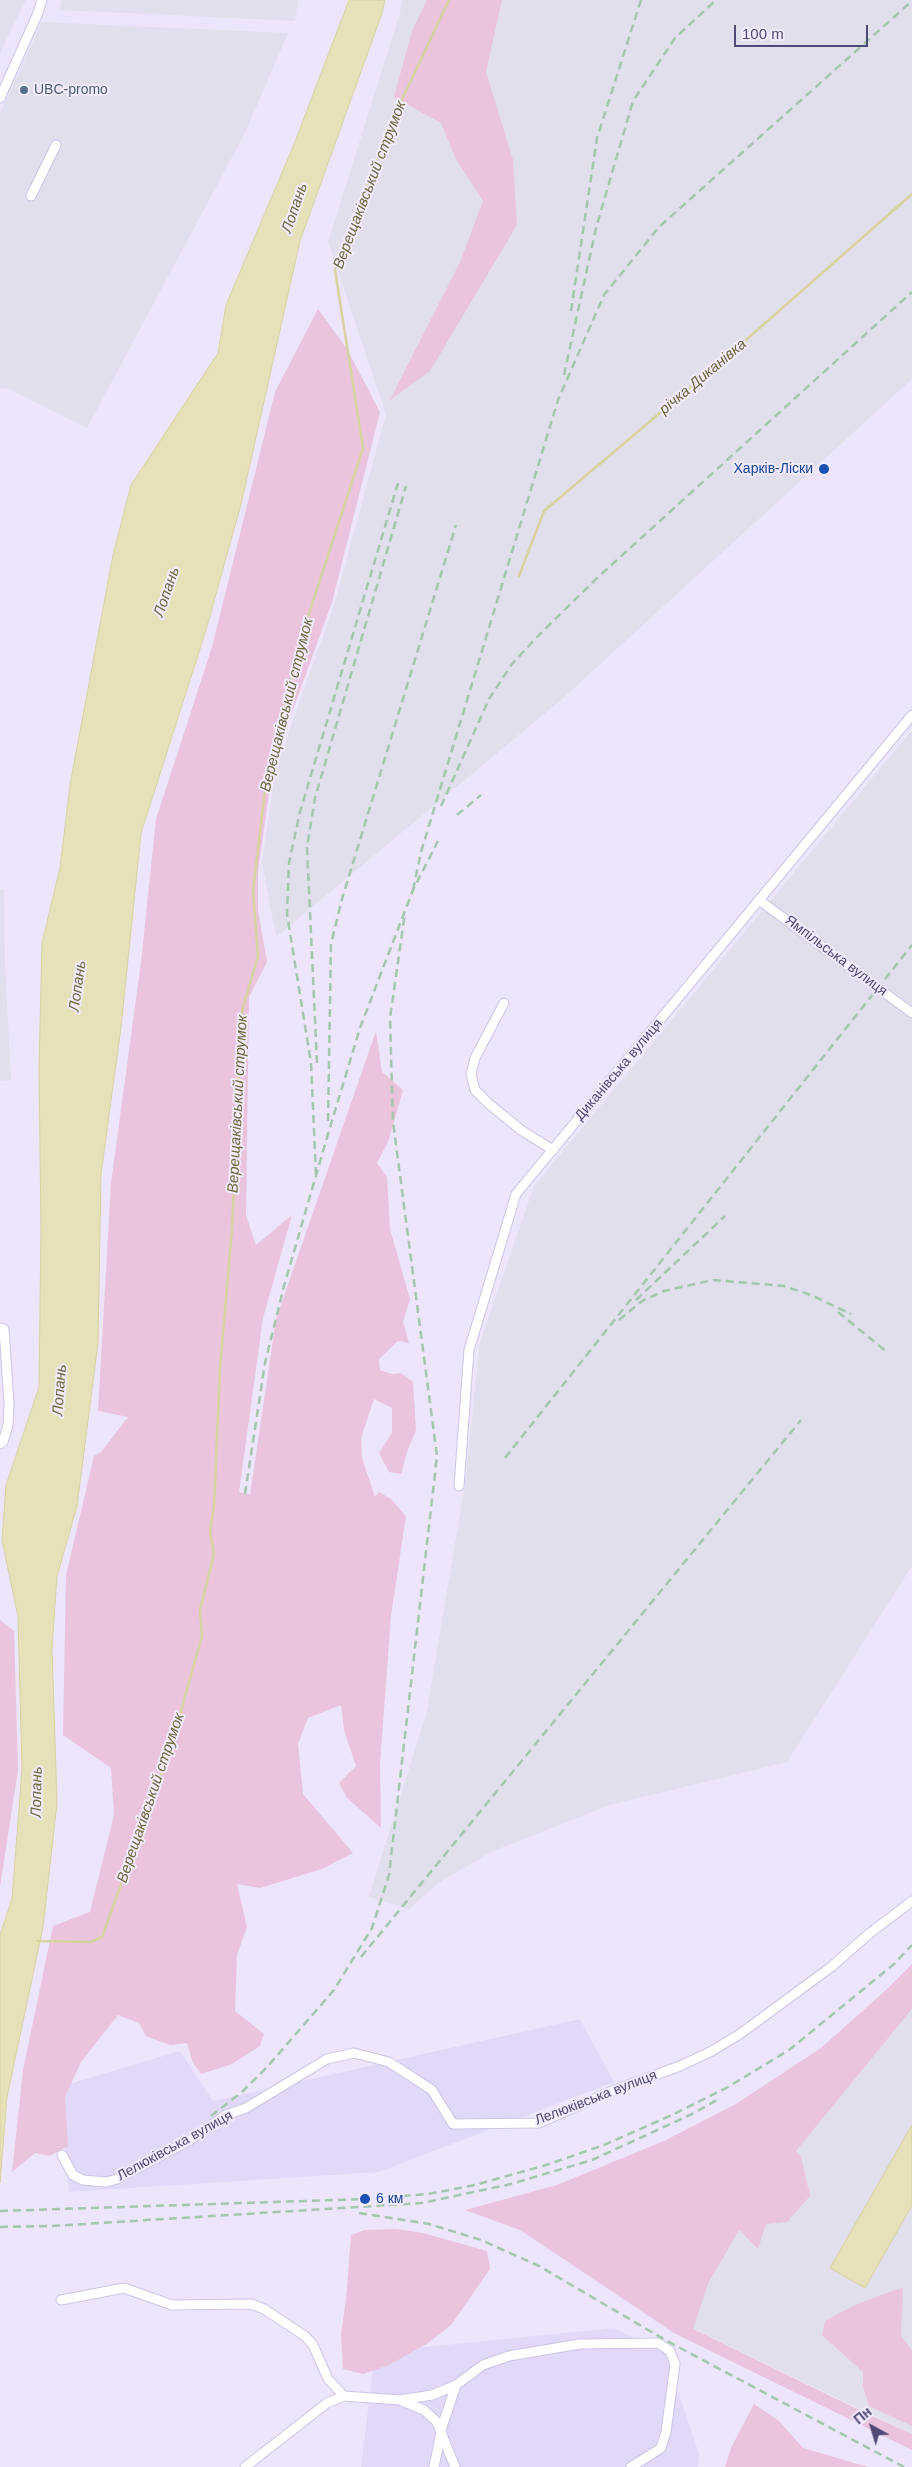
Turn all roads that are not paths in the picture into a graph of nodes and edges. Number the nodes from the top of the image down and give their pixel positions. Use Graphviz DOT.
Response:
graph roads {
  1 [pos="42,0"];
  2 [pos="0,98"];
  3 [pos="56,145"];
  4 [pos="31,196"];
  5 [pos="912,715"];
  6 [pos="759,900"];
  7 [pos="504,1004"];
  8 [pos="912,1013"];
  9 [pos="553,1150"];
  10 [pos="0,1328"];
  11 [pos="0,1444"];
  12 [pos="459,1486"];
  13 [pos="912,1901"];
  14 [pos="62,2155"];
  15 [pos="61,2300"];
  16 [pos="456,2385"];
  17 [pos="344,2396"];
  18 [pos="400,2400"];
  19 [pos="442,2429"];
  20 [pos="246,2467"];
  21 [pos="434,2467"];
  22 [pos="455,2467"];
  23 [pos="631,2467"];
  1 -- 2 [label="street"];
  3 -- 4 [label="street"];
  5 -- 6 [label="street, Диканівська вулиця"];
  6 -- 8 [label="street, Ямпільська вулиця"];
  6 -- 9 [label="street, Диканівська вулиця"];
  7 -- 9 [label="street"];
  9 -- 12 [label="street, Диканівська вулиця"];
  10 -- 11 [label="street"];
  13 -- 14 [label="street, Лелюківська вулиця"];
  15 -- 17 [label="street"];
  16 -- 18 [label="street"];
  16 -- 19 [label="street"];
  16 -- 23 [label="street"];
  17 -- 18 [label="street"];
  17 -- 20 [label="street"];
  18 -- 19 [label="street"];
  19 -- 21 [label="street"];
  19 -- 22 [label="street"];
}
